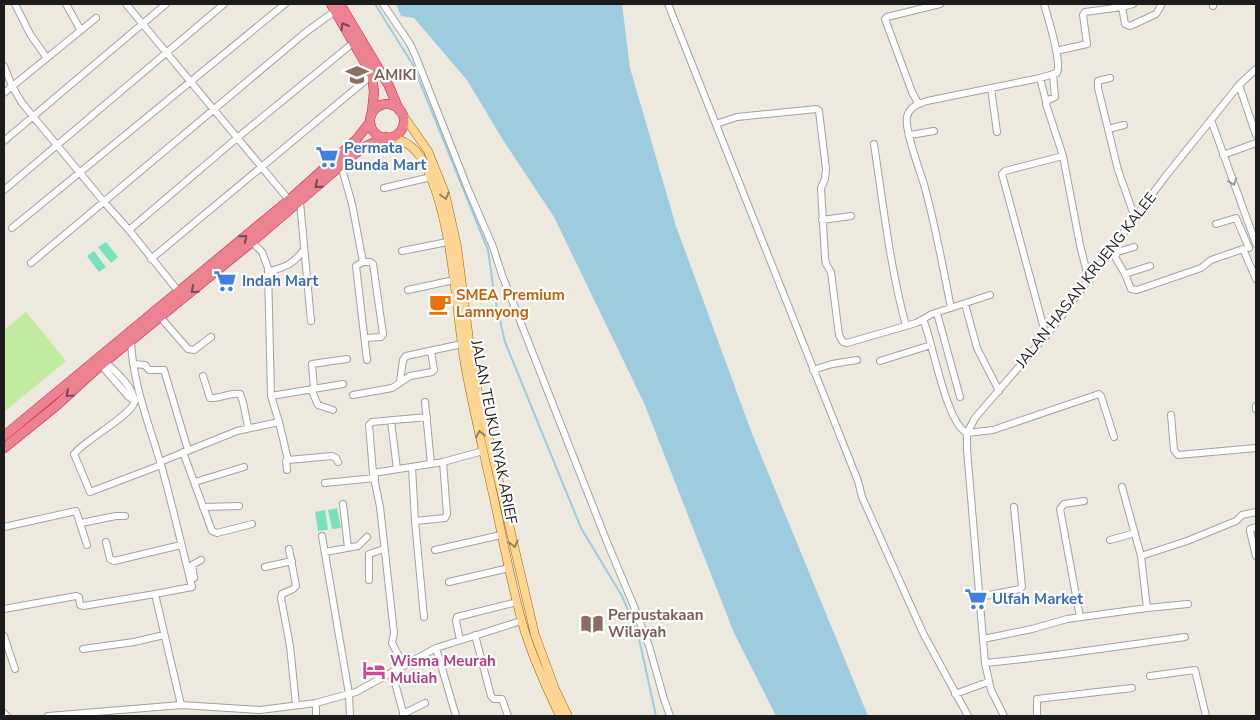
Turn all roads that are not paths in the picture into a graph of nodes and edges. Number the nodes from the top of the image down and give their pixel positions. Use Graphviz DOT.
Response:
graph roads {
  1 [pos="15,4"];
  2 [pos="66,4"];
  3 [pos="126,4"];
  4 [pos="166,4"];
  5 [pos="224,4"];
  6 [pos="285,4"];
  7 [pos="383,4"];
  8 [pos="668,4"];
  9 [pos="940,4"];
  10 [pos="1044,4"];
  11 [pos="1133,4"];
  12 [pos="1162,4"];
  13 [pos="1121,5"];
  14 [pos="335,6"];
  15 [pos="96,18"];
  16 [pos="143,23"];
  17 [pos="80,29"];
  18 [pos="353,43"];
  19 [pos="1056,51"];
  20 [pos="167,52"];
  21 [pos="46,58"];
  22 [pos="4,66"];
  23 [pos="1256,69"];
  24 [pos="372,75"];
  25 [pos="1053,75"];
  26 [pos="1040,78"];
  27 [pos="1110,78"];
  28 [pos="190,81"];
  29 [pos="1239,85"];
  30 [pos="12,86"];
  31 [pos="991,88"];
  32 [pos="4,93"];
  33 [pos="1046,101"];
  34 [pos="918,103"];
  35 [pos="214,109"];
  36 [pos="372,112"];
  37 [pos="400,112"];
  38 [pos="34,117"];
  39 [pos="1211,120"];
  40 [pos="370,122"];
  41 [pos="716,124"];
  42 [pos="1124,125"];
  43 [pos="1108,129"];
  44 [pos="934,131"];
  45 [pos="996,132"];
  46 [pos="910,135"];
  47 [pos="1256,136"];
  48 [pos="389,137"];
  49 [pos="237,138"];
  50 [pos="4,141"];
  51 [pos="1256,143"];
  52 [pos="874,144"];
  53 [pos="57,145"];
  54 [pos="1223,155"];
  55 [pos="1063,156"];
  56 [pos="341,165"];
  57 [pos="261,167"];
  58 [pos="81,174"];
  59 [pos="431,177"];
  60 [pos="384,188"];
  61 [pos="4,190"];
  62 [pos="289,200"];
  63 [pos="104,202"];
  64 [pos="300,202"];
  65 [pos="851,216"];
  66 [pos="1134,218"];
  67 [pos="822,220"];
  68 [pos="1216,224"];
  69 [pos="12,228"];
  70 [pos="129,230"];
  71 [pos="252,242"];
  72 [pos="447,242"];
  73 [pos="1134,247"];
  74 [pos="1251,247"];
  75 [pos="1115,248"];
  76 [pos="303,251"];
  77 [pos="402,251"];
  78 [pos="151,259"];
  79 [pos="363,262"];
  80 [pos="31,263"];
  81 [pos="1150,266"];
  82 [pos="268,272"];
  83 [pos="1125,274"];
  84 [pos="1256,279"];
  85 [pos="454,280"];
  86 [pos="1089,281"];
  87 [pos="408,290"];
  88 [pos="179,292"];
  89 [pos="990,295"];
  90 [pos="965,304"];
  91 [pos="951,308"];
  92 [pos="936,313"];
  93 [pos="161,318"];
  94 [pos="923,319"];
  95 [pos="311,321"];
  96 [pos="906,326"];
  97 [pos="211,336"];
  98 [pos="1046,336"];
  99 [pos="366,338"];
  100 [pos="131,342"];
  101 [pos="462,344"];
  102 [pos="931,345"];
  103 [pos="431,351"];
  104 [pos="347,359"];
  105 [pos="367,360"];
  106 [pos="857,360"];
  107 [pos="880,361"];
  108 [pos="104,363"];
  109 [pos="133,364"];
  110 [pos="813,370"];
  111 [pos="202,376"];
  112 [pos="400,382"];
  113 [pos="343,384"];
  114 [pos="313,389"];
  115 [pos="474,389"];
  116 [pos="999,390"];
  117 [pos="354,395"];
  118 [pos="271,396"];
  119 [pos="960,397"];
  120 [pos="426,402"];
  121 [pos="334,410"];
  122 [pos="1171,415"];
  123 [pos="427,417"];
  124 [pos="391,420"];
  125 [pos="279,422"];
  126 [pos="248,427"];
  127 [pos="966,433"];
  128 [pos="4,436"];
  129 [pos="1114,437"];
  130 [pos="4,448"];
  131 [pos="1256,448"];
  132 [pos="185,451"];
  133 [pos="483,451"];
  134 [pos="288,460"];
  135 [pos="338,462"];
  136 [pos="443,462"];
  137 [pos="160,464"];
  138 [pos="431,464"];
  139 [pos="412,467"];
  140 [pos="244,468"];
  141 [pos="397,469"];
  142 [pos="287,470"];
  143 [pos="374,476"];
  144 [pos="195,482"];
  145 [pos="325,483"];
  146 [pos="1122,487"];
  147 [pos="1084,501"];
  148 [pos="343,504"];
  149 [pos="239,506"];
  150 [pos="203,507"];
  151 [pos="1014,507"];
  152 [pos="1256,512"];
  153 [pos="125,516"];
  154 [pos="414,521"];
  155 [pos="81,523"];
  156 [pos="252,524"];
  157 [pos="1256,527"];
  158 [pos="4,528"];
  159 [pos="1135,533"];
  160 [pos="501,535"];
  161 [pos="322,536"];
  162 [pos="367,537"];
  163 [pos="1110,540"];
  164 [pos="106,542"];
  165 [pos="87,545"];
  166 [pos="181,545"];
  167 [pos="348,548"];
  168 [pos="289,549"];
  169 [pos="384,549"];
  170 [pos="435,550"];
  171 [pos="325,552"];
  172 [pos="1141,556"];
  173 [pos="1256,556"];
  174 [pos="202,560"];
  175 [pos="292,561"];
  176 [pos="265,567"];
  177 [pos="509,568"];
  178 [pos="369,580"];
  179 [pos="449,582"];
  180 [pos="192,587"];
  181 [pos="155,594"];
  182 [pos="979,597"];
  183 [pos="517,602"];
  184 [pos="1188,604"];
  185 [pos="1147,608"];
  186 [pos="4,609"];
  187 [pos="424,617"];
  188 [pos="1080,617"];
  189 [pos="522,621"];
  190 [pos="164,635"];
  191 [pos="475,635"];
  192 [pos="4,636"];
  193 [pos="1185,637"];
  194 [pos="983,639"];
  195 [pos="460,640"];
  196 [pos="436,648"];
  197 [pos="83,649"];
  198 [pos="985,663"];
  199 [pos="404,666"];
  200 [pos="15,669"];
  201 [pos="392,672"];
  202 [pos="1150,676"];
  203 [pos="986,683"];
  204 [pos="1132,688"];
  205 [pos="349,694"];
  206 [pos="955,694"];
  207 [pos="316,703"];
  208 [pos="425,703"];
  209 [pos="181,705"];
  210 [pos="296,705"];
  211 [pos="129,709"];
  212 [pos="4,713"];
  213 [pos="260,713"];
  214 [pos="404,715"];
  215 [pos="7,716"];
  216 [pos="48,716"];
  217 [pos="130,716"];
  218 [pos="316,716"];
  219 [pos="350,716"];
  220 [pos="456,716"];
  221 [pos="508,716"];
  222 [pos="560,716"];
  223 [pos="568,716"];
  224 [pos="670,716"];
  225 [pos="968,716"];
  226 [pos="1004,716"];
  227 [pos="1037,716"];
  228 [pos="1206,716"];
  1 -- 21 [label="street"];
  2 -- 17 [label="street"];
  3 -- 16 [label="street"];
  4 -- 16 [label="street"];
  5 -- 20 [label="street"];
  6 -- 28 [label="street"];
  7 -- 224 [label="street"];
  8 -- 41 [label="street"];
  9 -- 34 [label="street"];
  10 -- 19 [label="street"];
  11 -- 13 [label="street"];
  12 -- 13 [label="street"];
  13 -- 19 [label="street"];
  18 -- 14 [label="highway, one-way"];
  14 -- 35 [label="street"];
  14 -- 37 [label="highway"];
  15 -- 17 [label="street"];
  16 -- 20 [label="street"];
  16 -- 38 [label="street"];
  17 -- 21 [label="street"];
  18 -- 24 [label="highway"];
  18 -- 49 [label="street"];
  19 -- 25 [label="street"];
  20 -- 28 [label="street"];
  20 -- 53 [label="street"];
  21 -- 30 [label="street"];
  22 -- 30 [label="street"];
  23 -- 29 [label="street, JALAN HASAN KRUENG KALEE"];
  24 -- 36 [label="highway"];
  24 -- 57 [label="street"];
  25 -- 26 [label="street"];
  25 -- 33 [label="street"];
  26 -- 31 [label="street"];
  26 -- 33 [label="street"];
  27 -- 43 [label="street"];
  28 -- 35 [label="street"];
  28 -- 58 [label="street"];
  29 -- 39 [label="street, JALAN HASAN KRUENG KALEE"];
  29 -- 47 [label="street"];
  30 -- 32 [label="street"];
  30 -- 38 [label="street"];
  31 -- 34 [label="street"];
  31 -- 45 [label="street"];
  33 -- 55 [label="street"];
  34 -- 46 [label="street"];
  35 -- 49 [label="street"];
  35 -- 63 [label="street"];
  36 -- 37 [label="highway"];
  36 -- 40 [label="highway"];
  37 -- 48 [label="highway"];
  37 -- 115 [label="main road, JALAN TEUKU NYAK ARIEF, one-way"];
  38 -- 50 [label="street"];
  38 -- 53 [label="street"];
  39 -- 54 [label="street"];
  39 -- 66 [label="street, JALAN HASAN KRUENG KALEE"];
  40 -- 48 [label="highway"];
  40 -- 62 [label="highway"];
  41 -- 67 [label="street"];
  41 -- 110 [label="street"];
  42 -- 43 [label="street"];
  43 -- 66 [label="street"];
  44 -- 46 [label="street"];
  46 -- 91 [label="street"];
  48 -- 56 [label="highway"];
  48 -- 59 [label="main road, JALAN TEUKU NYAK ARIEF"];
  49 -- 57 [label="street"];
  49 -- 70 [label="street"];
  51 -- 54 [label="street"];
  52 -- 96 [label="street"];
  53 -- 58 [label="street"];
  53 -- 61 [label="street"];
  54 -- 74 [label="street, one-way"];
  55 -- 86 [label="street"];
  55 -- 98 [label="street"];
  56 -- 64 [label="highway, one-way"];
  56 -- 79 [label="street"];
  57 -- 62 [label="street"];
  57 -- 78 [label="street"];
  58 -- 63 [label="street"];
  58 -- 69 [label="street"];
  59 -- 60 [label="street"];
  59 -- 72 [label="main road, JALAN TEUKU NYAK ARIEF"];
  88 -- 62 [label="highway, one-way"];
  63 -- 70 [label="street"];
  63 -- 80 [label="street"];
  64 -- 71 [label="highway"];
  64 -- 76 [label="street"];
  65 -- 67 [label="street"];
  66 -- 75 [label="street, JALAN HASAN KRUENG KALEE"];
  67 -- 96 [label="street"];
  68 -- 74 [label="street"];
  70 -- 78 [label="street"];
  71 -- 82 [label="street"];
  71 -- 93 [label="highway, one-way"];
  72 -- 77 [label="street"];
  72 -- 85 [label="main road, JALAN TEUKU NYAK ARIEF"];
  73 -- 75 [label="street"];
  74 -- 83 [label="street"];
  74 -- 84 [label="street"];
  75 -- 83 [label="street"];
  75 -- 86 [label="street, JALAN HASAN KRUENG KALEE"];
  76 -- 82 [label="street"];
  76 -- 95 [label="street"];
  78 -- 88 [label="street"];
  79 -- 99 [label="street"];
  79 -- 99 [label="street"];
  81 -- 83 [label="street"];
  82 -- 118 [label="street"];
  85 -- 87 [label="street"];
  85 -- 101 [label="main road, JALAN TEUKU NYAK ARIEF"];
  86 -- 98 [label="street, JALAN HASAN KRUENG KALEE"];
  88 -- 128 [label="highway"];
  89 -- 90 [label="street"];
  90 -- 91 [label="street"];
  90 -- 116 [label="street"];
  91 -- 92 [label="street"];
  92 -- 94 [label="street"];
  92 -- 119 [label="street"];
  93 -- 97 [label="street"];
  93 -- 100 [label="highway"];
  94 -- 96 [label="street"];
  94 -- 102 [label="street"];
  98 -- 116 [label="street, JALAN HASAN KRUENG KALEE"];
  99 -- 105 [label="street"];
  100 -- 108 [label="highway"];
  100 -- 109 [label="street"];
  101 -- 103 [label="street"];
  101 -- 115 [label="main road, JALAN TEUKU NYAK ARIEF"];
  102 -- 107 [label="street"];
  102 -- 127 [label="street"];
  103 -- 112 [label="street"];
  103 -- 112 [label="street"];
  104 -- 114 [label="street"];
  106 -- 110 [label="street"];
  108 -- 130 [label="highway, one-way"];
  108 -- 137 [label="street"];
  109 -- 132 [label="street"];
  109 -- 137 [label="street"];
  110 -- 206 [label="street"];
  111 -- 126 [label="street"];
  112 -- 117 [label="street"];
  113 -- 114 [label="street"];
  114 -- 118 [label="street"];
  114 -- 121 [label="street"];
  133 -- 115 [label="main road, JALAN TEUKU NYAK ARIEF, one-way"];
  115 -- 223 [label="main road, JALAN TEUKU NYAK ARIEF, one-way"];
  116 -- 127 [label="street, JALAN HASAN KRUENG KALEE"];
  118 -- 125 [label="street"];
  120 -- 123 [label="street"];
  122 -- 131 [label="street"];
  123 -- 124 [label="street"];
  123 -- 138 [label="street"];
  124 -- 141 [label="street"];
  124 -- 143 [label="street"];
  125 -- 126 [label="street"];
  125 -- 134 [label="street"];
  126 -- 132 [label="street"];
  127 -- 129 [label="street"];
  127 -- 182 [label="street"];
  132 -- 137 [label="street"];
  132 -- 144 [label="street"];
  133 -- 136 [label="street"];
  133 -- 160 [label="main road, JALAN TEUKU NYAK ARIEF"];
  134 -- 135 [label="street"];
  134 -- 142 [label="street"];
  136 -- 138 [label="street"];
  136 -- 154 [label="street"];
  137 -- 166 [label="street"];
  138 -- 139 [label="street"];
  139 -- 141 [label="street"];
  139 -- 154 [label="street"];
  140 -- 144 [label="street"];
  141 -- 143 [label="street"];
  143 -- 145 [label="street"];
  143 -- 169 [label="street"];
  144 -- 150 [label="street"];
  146 -- 159 [label="street"];
  147 -- 188 [label="street"];
  148 -- 167 [label="street"];
  149 -- 150 [label="street"];
  150 -- 156 [label="street"];
  151 -- 182 [label="street"];
  152 -- 172 [label="street"];
  153 -- 155 [label="street"];
  154 -- 187 [label="street"];
  155 -- 158 [label="street"];
  155 -- 165 [label="street"];
  157 -- 173 [label="street"];
  159 -- 163 [label="street"];
  159 -- 172 [label="street"];
  160 -- 170 [label="street"];
  160 -- 177 [label="main road, JALAN TEUKU NYAK ARIEF"];
  161 -- 171 [label="street"];
  162 -- 167 [label="street"];
  164 -- 166 [label="street"];
  166 -- 180 [label="street"];
  167 -- 171 [label="street"];
  168 -- 175 [label="street"];
  169 -- 178 [label="street"];
  169 -- 199 [label="street"];
  171 -- 205 [label="street"];
  172 -- 185 [label="street"];
  174 -- 180 [label="street"];
  175 -- 176 [label="street"];
  175 -- 210 [label="street"];
  177 -- 179 [label="street"];
  177 -- 183 [label="main road, JALAN TEUKU NYAK ARIEF"];
  180 -- 181 [label="street"];
  181 -- 186 [label="street"];
  181 -- 190 [label="street"];
  182 -- 194 [label="street"];
  183 -- 189 [label="main road, JALAN TEUKU NYAK ARIEF"];
  183 -- 195 [label="street"];
  184 -- 185 [label="street"];
  185 -- 188 [label="street"];
  188 -- 194 [label="street"];
  189 -- 191 [label="street"];
  189 -- 222 [label="main road, JALAN TEUKU NYAK ARIEF"];
  190 -- 197 [label="street"];
  190 -- 209 [label="street"];
  191 -- 195 [label="street"];
  191 -- 221 [label="street"];
  192 -- 200 [label="street"];
  193 -- 198 [label="street"];
  194 -- 198 [label="street"];
  195 -- 196 [label="street"];
  196 -- 199 [label="street"];
  196 -- 220 [label="street"];
  198 -- 203 [label="street"];
  199 -- 201 [label="street"];
  201 -- 205 [label="street"];
  201 -- 214 [label="street"];
  202 -- 228 [label="street"];
  203 -- 206 [label="street"];
  203 -- 226 [label="street"];
  204 -- 227 [label="street"];
  205 -- 207 [label="street"];
  205 -- 219 [label="street"];
  206 -- 225 [label="street"];
  207 -- 210 [label="street"];
  207 -- 218 [label="street"];
  208 -- 214 [label="street"];
  209 -- 211 [label="street"];
  209 -- 213 [label="street"];
  210 -- 213 [label="street"];
  211 -- 216 [label="street"];
  211 -- 217 [label="street"];
  212 -- 215 [label="street"];
}
